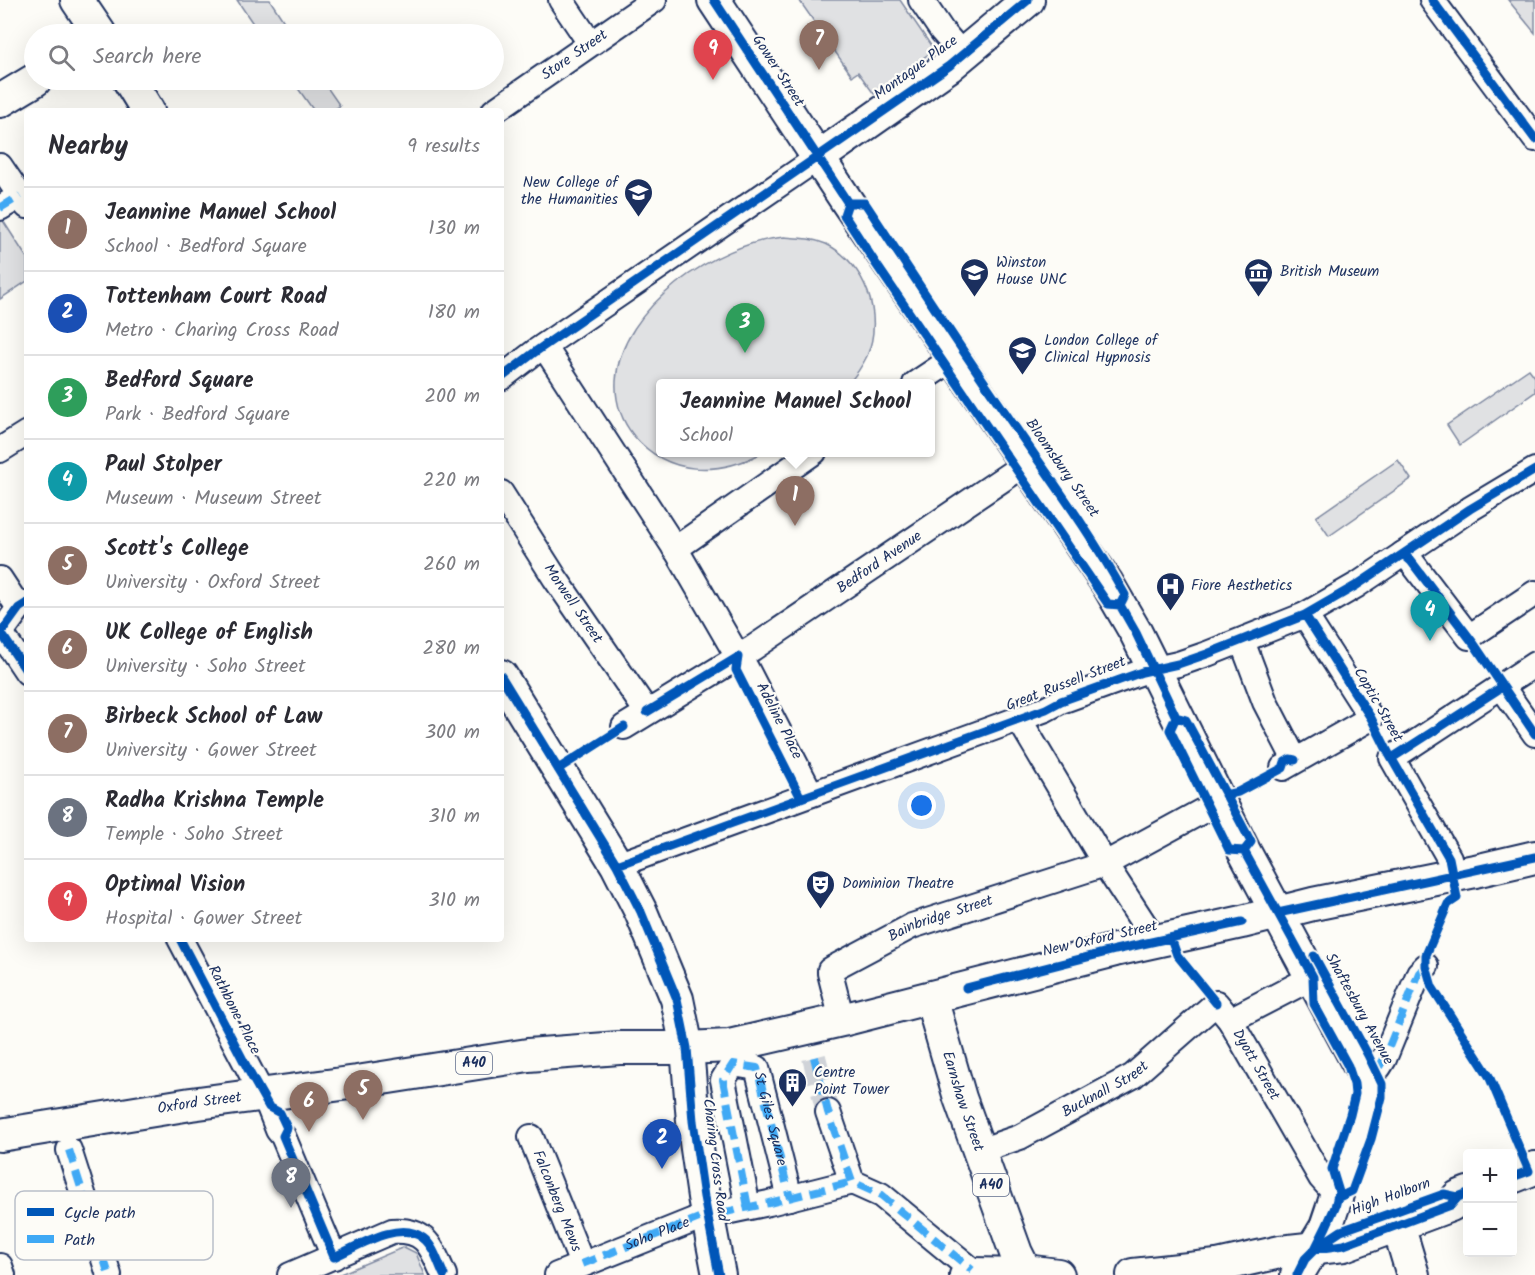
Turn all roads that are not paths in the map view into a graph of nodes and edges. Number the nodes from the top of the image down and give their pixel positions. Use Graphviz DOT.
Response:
graph roads {
  1 [pos="77,0"];
  2 [pos="561,0"];
  3 [pos="654,0"];
  4 [pos="714,0"];
  5 [pos="921,0"];
  6 [pos="1028,0"];
  7 [pos="1432,0"];
  8 [pos="93,24"];
  9 [pos="590,43"];
  10 [pos="962,54"];
  11 [pos="24,87"];
  12 [pos="135,90"];
  13 [pos="0,101"];
  14 [pos="146,108"];
  15 [pos="498,108"];
  16 [pos="1535,139"];
  17 [pos="819,157"];
  18 [pos="0,166"];
  19 [pos="16,203"];
  20 [pos="551,341"];
  21 [pos="954,358"];
  22 [pos="504,376"];
  23 [pos="922,379"];
  24 [pos="24,435"];
  25 [pos="0,450"];
  26 [pos="808,457"];
  27 [pos="1025,464"];
  28 [pos="1535,470"];
  29 [pos="504,498"];
  30 [pos="675,549"];
  31 [pos="1403,554"];
  32 [pos="0,579"];
  33 [pos="1535,593"];
  34 [pos="23,606"];
  35 [pos="1305,615"];
  36 [pos="1,633"];
  37 [pos="1242,640"];
  38 [pos="738,657"];
  39 [pos="1535,664"];
  40 [pos="24,668"];
  41 [pos="1153,669"];
  42 [pos="504,681"];
  43 [pos="1502,687"];
  44 [pos="647,712"];
  45 [pos="1019,719"];
  46 [pos="624,727"];
  47 [pos="1535,735"];
  48 [pos="811,794"];
  49 [pos="1219,802"];
  50 [pos="1535,857"];
  51 [pos="1105,864"];
  52 [pos="617,865"];
  53 [pos="1453,876"];
  54 [pos="1278,913"];
  55 [pos="1154,941"];
  56 [pos="182,942"];
  57 [pos="1426,966"];
  58 [pos="1313,977"];
  59 [pos="931,998"];
  60 [pos="1223,1012"];
  61 [pos="842,1020"];
  62 [pos="687,1048"];
  63 [pos="1379,1067"];
  64 [pos="266,1101"];
  65 [pos="828,1112"];
  66 [pos="0,1135"];
  67 [pos="531,1137"];
  68 [pos="69,1150"];
  69 [pos="979,1151"];
  70 [pos="1535,1168"];
  71 [pos="1517,1175"];
  72 [pos="852,1182"];
  73 [pos="80,1191"];
  74 [pos="1339,1192"];
  75 [pos="1463,1195"];
  76 [pos="790,1198"];
  77 [pos="748,1207"];
  78 [pos="1394,1217"];
  79 [pos="1315,1249"];
  80 [pos="334,1257"];
  81 [pos="582,1264"];
  82 [pos="1025,1271"];
  83 [pos="967,1273"];
  84 [pos="1185,1273"];
  85 [pos="290,1275"];
  86 [pos="444,1275"];
  87 [pos="557,1275"];
  88 [pos="719,1275"];
  89 [pos="1058,1275"];
  90 [pos="1133,1275"];
  91 [pos="1296,1275"];
  92 [pos="1413,1275"];
  1 -- 8 [label="main road"];
  2 -- 9 [label="street"];
  3 -- 9 [label="street, Store Street"];
  4 -- 17 [label="main road, Gower Street"];
  5 -- 10 [label="street"];
  6 -- 10 [label="main road, Montague Place"];
  7 -- 16 [label="street"];
  9 -- 15 [label="street, Store Street"];
  10 -- 17 [label="main road, Montague Place"];
  11 -- 13 [label="main road"];
  12 -- 14 [label="main road"];
  17 -- 20 [label="street"];
  17 -- 21 [label="main road, Gower Street"];
  18 -- 19 [label="street"];
  20 -- 22 [label="street"];
  20 -- 30 [label="street, Adeline Place"];
  21 -- 23 [label="street"];
  21 -- 27 [label="main road, Bloomsbury Street"];
  24 -- 25 [label="street"];
  26 -- 30 [label="street"];
  27 -- 38 [label="street, Bedford Avenue"];
  27 -- 41 [label="main road, Bloomsbury Street"];
  28 -- 31 [label="street, Great Russell Street"];
  29 -- 44 [label="street, Morwell Street"];
  30 -- 38 [label="street, Adeline Place"];
  31 -- 33 [label="street"];
  31 -- 35 [label="street, Great Russell Street"];
  32 -- 34 [label="street"];
  34 -- 36 [label="street"];
  35 -- 37 [label="street, Great Russell Street"];
  35 -- 37 [label="street, Coptic Street"];
  36 -- 40 [label="street"];
  37 -- 41 [label="street, Great Russell Street"];
  38 -- 44 [label="street, Bedford Avenue"];
  38 -- 48 [label="street, Adeline Place"];
  39 -- 43 [label="street"];
  41 -- 45 [label="street, Great Russell Street"];
  41 -- 49 [label="main road, Bloomsbury Street"];
  42 -- 52 [label="main road, Charing Cross Road"];
  43 -- 47 [label="street"];
  43 -- 53 [label="street, Coptic Street"];
  44 -- 46 [label="street, Bedford Avenue"];
  45 -- 48 [label="street, Great Russell Street"];
  45 -- 51 [label="street"];
  48 -- 52 [label="street, Great Russell Street"];
  49 -- 51 [label="street, Bainbridge Street"];
  49 -- 54 [label="main road, Bloomsbury Street"];
  50 -- 53 [label="main road, New Oxford Street / A40"];
  51 -- 55 [label="street"];
  51 -- 61 [label="street, Bainbridge Street"];
  52 -- 62 [label="main road, Charing Cross Road"];
  53 -- 54 [label="main road, New Oxford Street / A40"];
  54 -- 55 [label="main road, New Oxford Street / A40"];
  54 -- 58 [label="main road, Shaftesbury Avenue"];
  55 -- 59 [label="main road, New Oxford Street / A40"];
  56 -- 64 [label="street, Rathbone Place"];
  57 -- 63 [label="street, Shaftesbury Avenue"];
  58 -- 60 [label="street, Bucknall Street"];
  58 -- 74 [label="main road, Shaftesbury Avenue"];
  59 -- 61 [label="main road, New Oxford Street / A40"];
  59 -- 69 [label="main road, Earnshaw Street / A40"];
  60 -- 69 [label="street, Bucknall Street"];
  60 -- 74 [label="street, Dyott Street"];
  61 -- 62 [label="main road, New Oxford Street / A40"];
  62 -- 64 [label="main road, Oxford Street / A40"];
  62 -- 88 [label="main road, Charing Cross Road"];
  64 -- 66 [label="main road, Oxford Street / A40"];
  64 -- 80 [label="street, Rathbone Place"];
  65 -- 72 [label="street"];
  67 -- 81 [label="street, Falconberg Mews"];
  68 -- 73 [label="street"];
  69 -- 82 [label="main road, Earnshaw Street / A40"];
  70 -- 71 [label="main road"];
  72 -- 76 [label="street"];
  72 -- 83 [label="street"];
  74 -- 79 [label="main road, Shaftesbury Avenue"];
  75 -- 78 [label="main road, High Holborn"];
  76 -- 77 [label="street"];
  76 -- 77 [label="street, St Giles Square"];
  77 -- 81 [label="street, Soho Place"];
  78 -- 79 [label="main road, High Holborn"];
  78 -- 92 [label="main road"];
  79 -- 84 [label="main road"];
  79 -- 91 [label="main road, Shaftesbury Avenue"];
  80 -- 85 [label="street"];
  80 -- 86 [label="street"];
  81 -- 87 [label="street, Soho Place"];
  82 -- 83 [label="street"];
  82 -- 89 [label="main road"];
  84 -- 90 [label="main road"];
}
